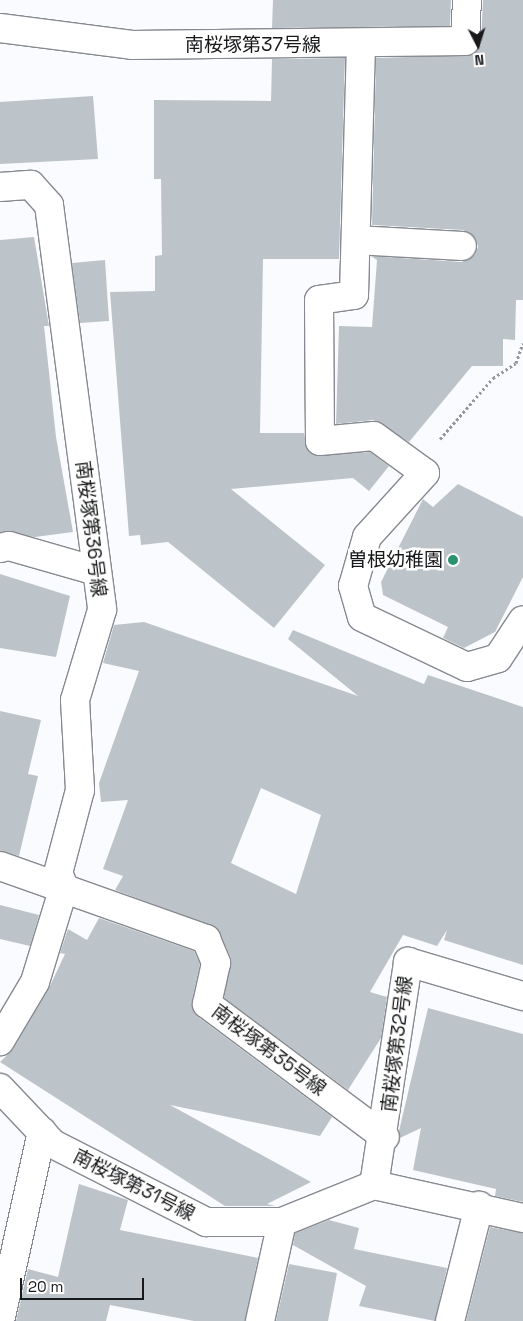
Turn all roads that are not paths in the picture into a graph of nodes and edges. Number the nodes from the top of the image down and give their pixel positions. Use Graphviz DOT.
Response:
graph roads {
  1 [pos="467,0"];
  2 [pos="0,28"];
  3 [pos="361,44"];
  4 [pos="0,187"];
  5 [pos="356,240"];
  6 [pos="462,246"];
  7 [pos="0,548"];
  8 [pos="96,571"];
  9 [pos="523,620"];
  10 [pos="0,866"];
  11 [pos="64,887"];
  12 [pos="523,996"];
  13 [pos="0,1040"];
  14 [pos="0,1088"];
  15 [pos="42,1132"];
  16 [pos="385,1137"];
  17 [pos="374,1185"];
  18 [pos="479,1206"];
  19 [pos="523,1218"];
  20 [pos="282,1222"];
  21 [pos="0,1321"];
  22 [pos="260,1321"];
  23 [pos="450,1321"];
  1 -- 3 [label="street, 南桜塚第37号線"];
  2 -- 3 [label="street, 南桜塚第37号線"];
  3 -- 5 [label="street"];
  4 -- 8 [label="street, 南桜塚第36号線"];
  5 -- 6 [label="street"];
  5 -- 9 [label="street"];
  7 -- 8 [label="street"];
  8 -- 11 [label="street, 南桜塚第36号線"];
  10 -- 11 [label="street"];
  11 -- 13 [label="street, 南桜塚第36号線"];
  11 -- 16 [label="street, 南桜塚第35号線"];
  12 -- 16 [label="street, 南桜塚第32号線"];
  14 -- 15 [label="street, 南桜塚第31号線"];
  15 -- 20 [label="street, 南桜塚第31号線"];
  15 -- 21 [label="street"];
  16 -- 17 [label="street, 南桜塚第32号線"];
  17 -- 18 [label="street"];
  17 -- 20 [label="street, 南桜塚第31号線"];
  18 -- 19 [label="street"];
  18 -- 23 [label="street"];
  20 -- 22 [label="street"];
}
